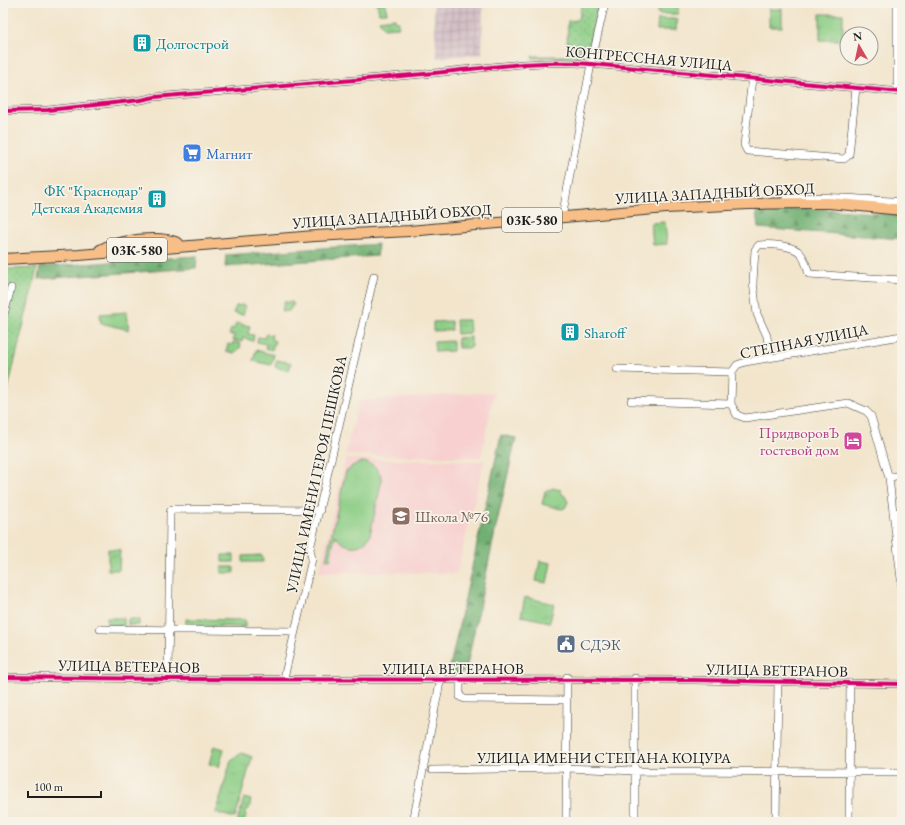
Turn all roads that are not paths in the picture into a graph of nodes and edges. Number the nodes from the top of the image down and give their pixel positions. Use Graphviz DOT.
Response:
graph roads {
  1 [pos="605,3"];
  2 [pos="897,3"];
  3 [pos="591,64"];
  4 [pos="752,79"];
  5 [pos="856,88"];
  6 [pos="899,92"];
  7 [pos="3,111"];
  8 [pos="902,204"];
  9 [pos="902,210"];
  10 [pos="563,212"];
  11 [pos="3,256"];
  12 [pos="3,259"];
  13 [pos="374,276"];
  14 [pos="902,280"];
  15 [pos="11,288"];
  16 [pos="3,318"];
  17 [pos="902,336"];
  18 [pos="770,358"];
  19 [pos="617,369"];
  20 [pos="732,372"];
  21 [pos="631,401"];
  22 [pos="731,404"];
  23 [pos="902,474"];
  24 [pos="889,478"];
  25 [pos="320,510"];
  26 [pos="902,513"];
  27 [pos="893,514"];
  28 [pos="902,518"];
  29 [pos="902,587"];
  30 [pos="100,629"];
  31 [pos="168,630"];
  32 [pos="295,631"];
  33 [pos="3,676"];
  34 [pos="168,677"];
  35 [pos="284,678"];
  36 [pos="441,678"];
  37 [pos="567,678"];
  38 [pos="460,679"];
  39 [pos="635,679"];
  40 [pos="902,680"];
  41 [pos="778,681"];
  42 [pos="850,683"];
  43 [pos="902,684"];
  44 [pos="567,700"];
  45 [pos="567,768"];
  46 [pos="432,770"];
  47 [pos="636,771"];
  48 [pos="776,771"];
  49 [pos="850,772"];
  50 [pos="902,772"];
  51 [pos="413,822"];
  52 [pos="566,822"];
  53 [pos="635,822"];
  54 [pos="776,822"];
  55 [pos="849,822"];
  1 -- 3 [label="street"];
  2 -- 6 [label="street"];
  3 -- 4 [label="street, КОНГРЕССНАЯ УЛИЦА"];
  3 -- 7 [label="street, КОНГРЕССНАЯ УЛИЦА"];
  3 -- 10 [label="street"];
  4 -- 5 [label="street, КОНГРЕССНАЯ УЛИЦА"];
  4 -- 5 [label="street"];
  5 -- 6 [label="street, КОНГРЕССНАЯ УЛИЦА"];
  8 -- 10 [label="highway, УЛИЦА ЗАПАДНЫЙ ОБХОД / 03К-580"];
  9 -- 12 [label="highway, УЛИЦА ЗАПАДНЫЙ ОБХОД / 03К-580"];
  10 -- 11 [label="highway, УЛИЦА ЗАПАДНЫЙ ОБХОД / 03К-580"];
  13 -- 25 [label="street, УЛИЦА ИМЕНИ ГЕРОЯ ПЕШКОВА"];
  14 -- 18 [label="street"];
  15 -- 16 [label="street"];
  17 -- 18 [label="street, СТЕПНАЯ УЛИЦА"];
  18 -- 20 [label="street, СТЕПНАЯ УЛИЦА"];
  19 -- 20 [label="street, СТЕПНАЯ УЛИЦА"];
  20 -- 22 [label="street"];
  21 -- 22 [label="street"];
  22 -- 24 [label="street"];
  23 -- 24 [label="street"];
  24 -- 27 [label="street"];
  25 -- 31 [label="street"];
  25 -- 32 [label="street, УЛИЦА ИМЕНИ ГЕРОЯ ПЕШКОВА"];
  26 -- 27 [label="street"];
  27 -- 28 [label="street"];
  27 -- 29 [label="street"];
  30 -- 31 [label="street"];
  31 -- 32 [label="street"];
  31 -- 34 [label="street"];
  32 -- 35 [label="street, УЛИЦА ИМЕНИ ГЕРОЯ ПЕШКОВА"];
  33 -- 34 [label="street, УЛИЦА ВЕТЕРАНОВ"];
  33 -- 36 [label="street, УЛИЦА ВЕТЕРАНОВ"];
  34 -- 35 [label="street, УЛИЦА ВЕТЕРАНОВ"];
  35 -- 36 [label="street, УЛИЦА ВЕТЕРАНОВ"];
  36 -- 38 [label="street, УЛИЦА ВЕТЕРАНОВ"];
  36 -- 51 [label="street"];
  37 -- 38 [label="street, УЛИЦА ВЕТЕРАНОВ"];
  37 -- 39 [label="street, УЛИЦА ВЕТЕРАНОВ"];
  37 -- 44 [label="street"];
  38 -- 44 [label="street"];
  39 -- 40 [label="street, УЛИЦА ВЕТЕРАНОВ"];
  39 -- 41 [label="street, УЛИЦА ВЕТЕРАНОВ"];
  39 -- 47 [label="street"];
  41 -- 42 [label="street, УЛИЦА ВЕТЕРАНОВ"];
  41 -- 48 [label="street"];
  42 -- 43 [label="street, УЛИЦА ВЕТЕРАНОВ"];
  42 -- 49 [label="street"];
  44 -- 45 [label="street"];
  45 -- 46 [label="street, УЛИЦА ИМЕНИ СТЕПАНА КОЦУРА"];
  45 -- 47 [label="street, УЛИЦА ИМЕНИ СТЕПАНА КОЦУРА"];
  45 -- 52 [label="street"];
  47 -- 48 [label="street, УЛИЦА ИМЕНИ СТЕПАНА КОЦУРА"];
  47 -- 53 [label="street"];
  48 -- 49 [label="street, УЛИЦА ИМЕНИ СТЕПАНА КОЦУРА"];
  48 -- 54 [label="street"];
  49 -- 50 [label="street, УЛИЦА ИМЕНИ СТЕПАНА КОЦУРА"];
  49 -- 55 [label="street"];
}
